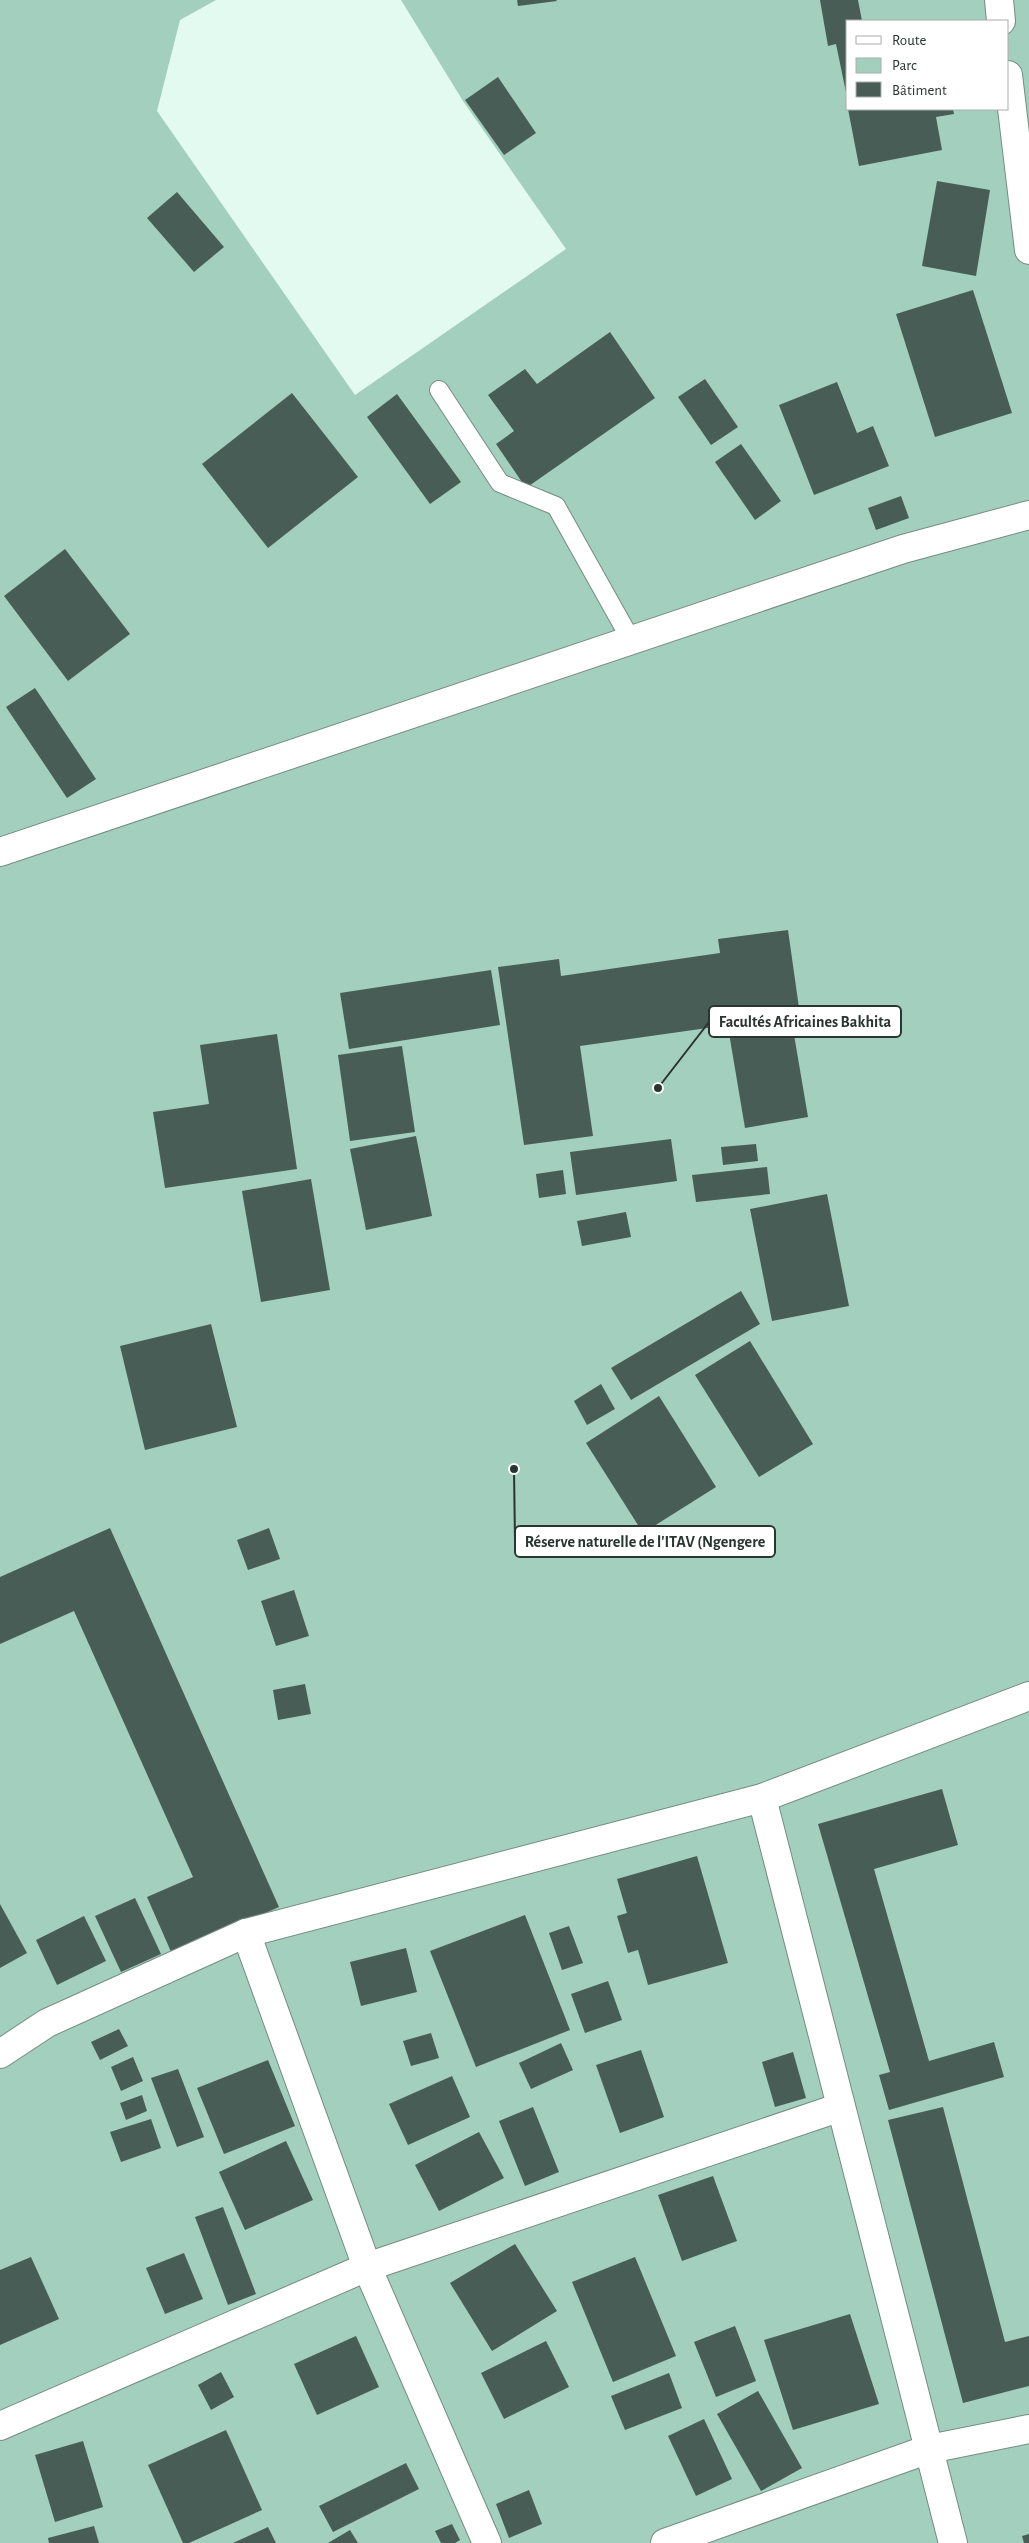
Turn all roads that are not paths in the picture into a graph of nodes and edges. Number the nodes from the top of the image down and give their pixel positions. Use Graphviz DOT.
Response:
graph roads {
  1 [pos="999,0"];
  2 [pos="1001,20"];
  3 [pos="1009,83"];
  4 [pos="1029,250"];
  5 [pos="439,390"];
  6 [pos="1029,514"];
  7 [pos="631,640"];
  8 [pos="0,852"];
  9 [pos="1029,1696"];
  10 [pos="762,1798"];
  11 [pos="246,1933"];
  12 [pos="0,2054"];
  13 [pos="841,2107"];
  14 [pos="367,2267"];
  15 [pos="0,2426"];
  16 [pos="1029,2429"];
  17 [pos="929,2449"];
  18 [pos="487,2543"];
  19 [pos="665,2543"];
  20 [pos="953,2543"];
  1 -- 2 [label="street"];
  3 -- 4 [label="street"];
  5 -- 7 [label="lane"];
  6 -- 7 [label="street"];
  7 -- 8 [label="street"];
  9 -- 10 [label="street"];
  10 -- 11 [label="street"];
  10 -- 13 [label="street"];
  11 -- 12 [label="street"];
  11 -- 14 [label="street"];
  13 -- 14 [label="street"];
  13 -- 17 [label="street"];
  14 -- 15 [label="street"];
  14 -- 18 [label="street"];
  16 -- 17 [label="street"];
  17 -- 19 [label="street"];
  17 -- 20 [label="street"];
}
